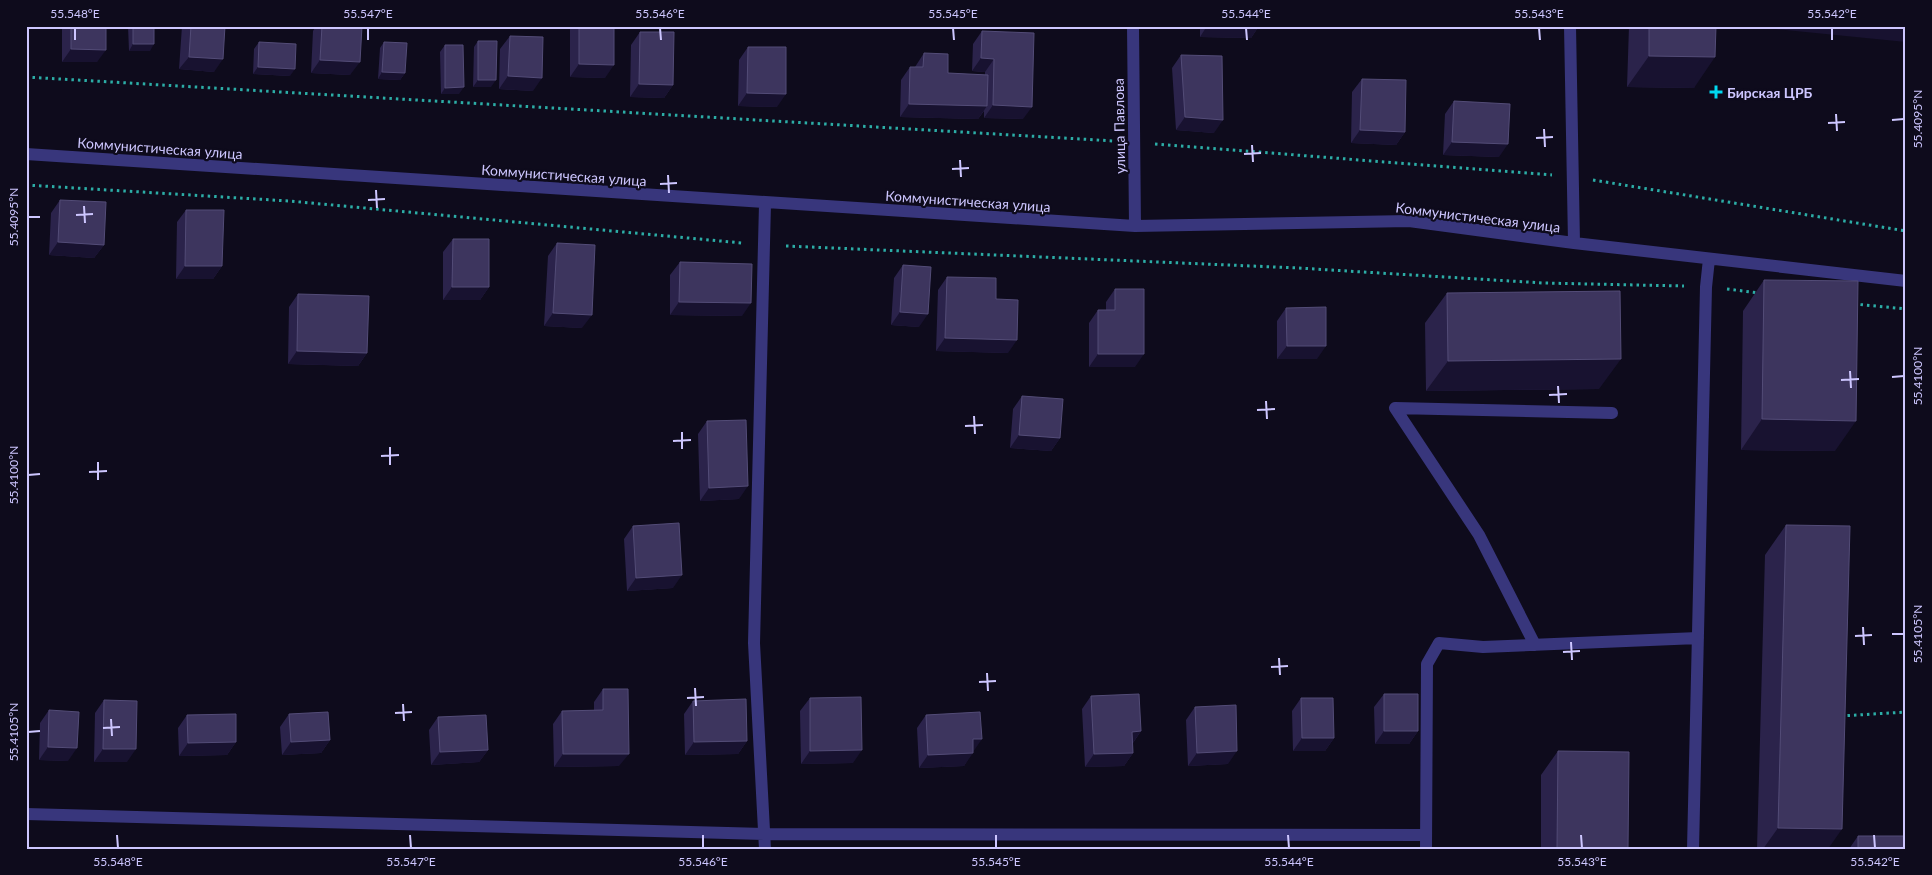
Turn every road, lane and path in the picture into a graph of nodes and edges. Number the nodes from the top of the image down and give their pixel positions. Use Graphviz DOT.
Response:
graph roads {
  1 [pos="1133,26"];
  2 [pos="1570,26"];
  3 [pos="26,77"];
  4 [pos="1134,142"];
  5 [pos="26,154"];
  6 [pos="1573,177"];
  7 [pos="26,186"];
  8 [pos="765,204"];
  9 [pos="1135,226"];
  10 [pos="1906,231"];
  11 [pos="1574,244"];
  12 [pos="764,245"];
  13 [pos="1709,258"];
  14 [pos="1906,281"];
  15 [pos="1706,287"];
  16 [pos="1763,293"];
  17 [pos="1848,303"];
  18 [pos="1906,309"];
  19 [pos="1612,413"];
  20 [pos="1698,638"];
  21 [pos="1535,645"];
  22 [pos="1906,712"];
  23 [pos="1833,717"];
  24 [pos="26,814"];
  25 [pos="765,834"];
  26 [pos="1425,835"];
  27 [pos="765,849"];
  28 [pos="1426,849"];
  29 [pos="1693,849"];
  1 -- 4 [label="street, улица Павлова"];
  2 -- 6 [label="street"];
  3 -- 4 [label="path"];
  4 -- 6 [label="path"];
  4 -- 9 [label="street, улица Павлова"];
  5 -- 8 [label="street, Коммунистическая улица"];
  6 -- 10 [label="path"];
  6 -- 11 [label="street"];
  7 -- 12 [label="path"];
  8 -- 9 [label="street, Коммунистическая улица"];
  8 -- 12 [label="street"];
  9 -- 11 [label="street, Коммунистическая улица"];
  11 -- 13 [label="street, Коммунистическая улица"];
  12 -- 15 [label="path"];
  12 -- 25 [label="street"];
  13 -- 14 [label="street, Коммунистическая улица"];
  13 -- 15 [label="street"];
  15 -- 16 [label="path"];
  15 -- 20 [label="street"];
  17 -- 18 [label="path"];
  19 -- 21 [label="street"];
  20 -- 21 [label="street"];
  20 -- 29 [label="street"];
  21 -- 26 [label="street"];
  22 -- 23 [label="path"];
  24 -- 25 [label="street"];
  25 -- 26 [label="street"];
  25 -- 27 [label="street"];
  26 -- 28 [label="street"];
}
